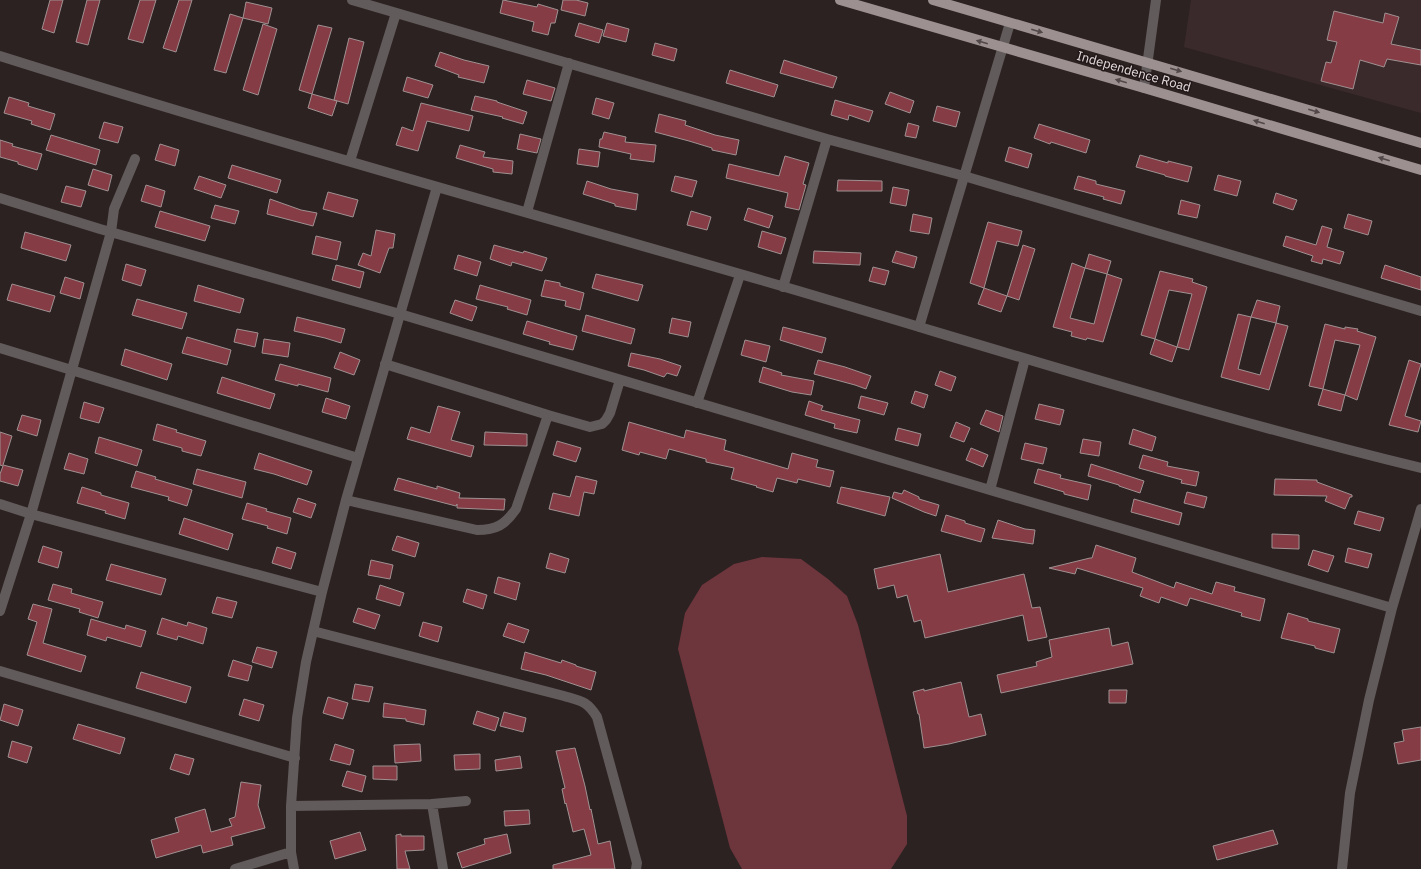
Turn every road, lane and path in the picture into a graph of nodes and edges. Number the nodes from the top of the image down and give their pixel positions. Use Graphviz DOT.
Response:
graph roads {
  1 [pos="352,0"];
  2 [pos="840,0"];
  3 [pos="933,0"];
  4 [pos="1156,0"];
  5 [pos="396,13"];
  6 [pos="1010,23"];
  7 [pos="1002,48"];
  8 [pos="0,56"];
  9 [pos="1148,62"];
  10 [pos="569,63"];
  11 [pos="1144,88"];
  12 [pos="828,139"];
  13 [pos="1421,143"];
  14 [pos="135,159"];
  15 [pos="350,161"];
  16 [pos="1421,170"];
  17 [pos="964,176"];
  18 [pos="437,187"];
  19 [pos="0,198"];
  20 [pos="527,212"];
  21 [pos="111,232"];
  22 [pos="740,275"];
  23 [pos="783,287"];
  24 [pos="1421,311"];
  25 [pos="400,314"];
  26 [pos="919,328"];
  27 [pos="0,348"];
  28 [pos="1025,359"];
  29 [pos="385,364"];
  30 [pos="72,369"];
  31 [pos="620,380"];
  32 [pos="697,403"];
  33 [pos="548,415"];
  34 [pos="358,458"];
  35 [pos="1421,468"];
  36 [pos="990,490"];
  37 [pos="346,500"];
  38 [pos="0,504"];
  39 [pos="1421,509"];
  40 [pos="31,514"];
  41 [pos="322,592"];
  42 [pos="1392,608"];
  43 [pos="0,611"];
  44 [pos="312,631"];
  45 [pos="0,671"];
  46 [pos="295,758"];
  47 [pos="466,801"];
  48 [pos="432,804"];
  49 [pos="291,806"];
  50 [pos="291,852"];
  51 [pos="235,869"];
  52 [pos="294,869"];
  53 [pos="443,869"];
  54 [pos="636,869"];
  55 [pos="1342,869"];
  1 -- 5 [label="street"];
  7 -- 2 [label="main road, Independence Road, one-way"];
  3 -- 6 [label="main road, Independence Road"];
  4 -- 9 [label="street"];
  5 -- 10 [label="street"];
  5 -- 15 [label="street"];
  6 -- 7 [label="street"];
  6 -- 9 [label="main road, Independence Road, one-way"];
  11 -- 7 [label="main road, Independence Road, one-way"];
  7 -- 17 [label="street"];
  8 -- 15 [label="street"];
  9 -- 11 [label="street"];
  9 -- 13 [label="main road, Independence Road, one-way"];
  10 -- 12 [label="street"];
  10 -- 20 [label="street"];
  16 -- 11 [label="main road, Independence Road, one-way"];
  12 -- 17 [label="street"];
  12 -- 23 [label="street"];
  14 -- 21 [label="street"];
  15 -- 18 [label="street"];
  17 -- 24 [label="street"];
  17 -- 26 [label="street"];
  18 -- 20 [label="street"];
  18 -- 25 [label="street"];
  19 -- 21 [label="street"];
  20 -- 22 [label="street"];
  21 -- 25 [label="street"];
  21 -- 30 [label="street"];
  22 -- 23 [label="street"];
  22 -- 32 [label="street"];
  23 -- 26 [label="street"];
  25 -- 29 [label="street"];
  25 -- 31 [label="street"];
  26 -- 28 [label="street"];
  27 -- 30 [label="street"];
  28 -- 35 [label="street"];
  28 -- 36 [label="street"];
  29 -- 33 [label="street"];
  29 -- 34 [label="street"];
  30 -- 34 [label="street"];
  30 -- 40 [label="street"];
  31 -- 32 [label="street"];
  31 -- 33 [label="street"];
  32 -- 36 [label="street"];
  33 -- 37 [label="street"];
  34 -- 37 [label="street"];
  36 -- 42 [label="street"];
  37 -- 41 [label="street"];
  38 -- 40 [label="street"];
  39 -- 42 [label="street"];
  40 -- 41 [label="street"];
  40 -- 43 [label="street"];
  41 -- 44 [label="street"];
  42 -- 55 [label="street"];
  44 -- 46 [label="street"];
  44 -- 54 [label="street"];
  45 -- 46 [label="street"];
  46 -- 49 [label="street"];
  47 -- 48 [label="street"];
  48 -- 49 [label="street"];
  48 -- 53 [label="street"];
  49 -- 50 [label="street"];
  50 -- 51 [label="street"];
  50 -- 52 [label="street"];
}
